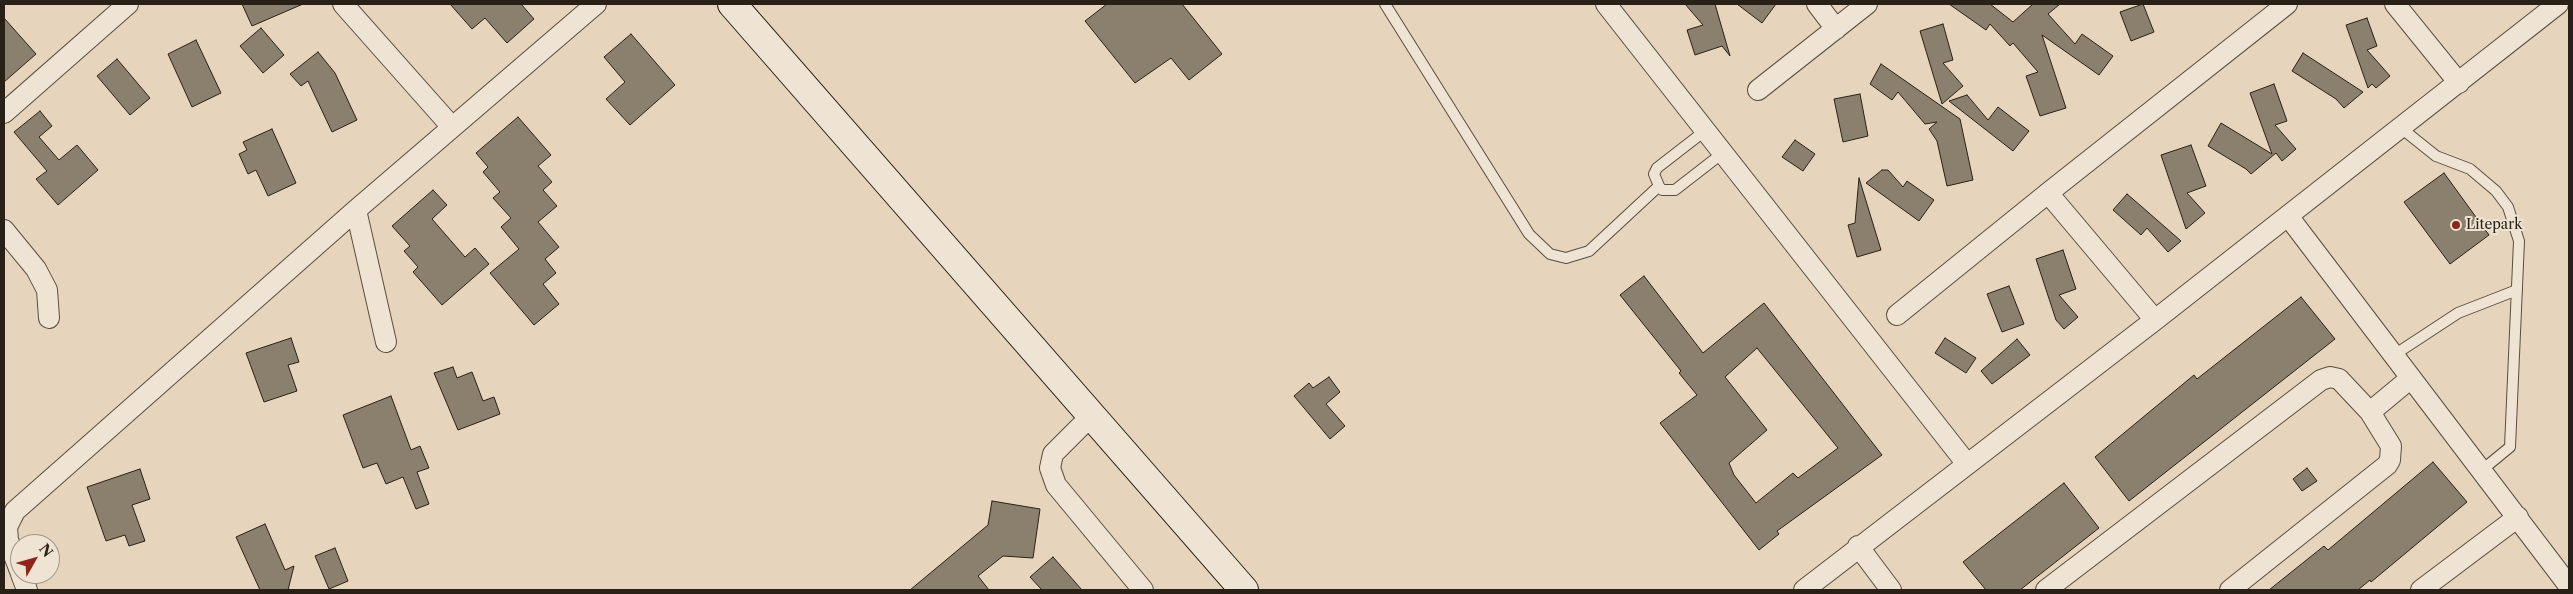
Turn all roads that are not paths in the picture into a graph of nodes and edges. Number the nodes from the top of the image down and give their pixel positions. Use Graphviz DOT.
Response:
graph roads {
  1 [pos="128,4"];
  2 [pos="343,4"];
  3 [pos="596,4"];
  4 [pos="732,4"];
  5 [pos="1385,4"];
  6 [pos="1606,4"];
  7 [pos="1816,4"];
  8 [pos="1867,4"];
  9 [pos="2287,4"];
  10 [pos="2395,4"];
  11 [pos="2558,4"];
  12 [pos="1836,29"];
  13 [pos="2459,83"];
  14 [pos="1758,90"];
  15 [pos="4,113"];
  16 [pos="452,127"];
  17 [pos="2401,128"];
  18 [pos="1706,130"];
  19 [pos="1724,152"];
  20 [pos="1658,186"];
  21 [pos="2048,193"];
  22 [pos="356,210"];
  23 [pos="2288,216"];
  24 [pos="4,230"];
  25 [pos="2517,290"];
  26 [pos="1897,315"];
  27 [pos="49,318"];
  28 [pos="2154,320"];
  29 [pos="386,342"];
  30 [pos="2394,356"];
  31 [pos="2411,378"];
  32 [pos="2370,412"];
  33 [pos="1092,415"];
  34 [pos="1968,464"];
  35 [pos="2482,470"];
  36 [pos="2518,517"];
  37 [pos="10,545"];
  38 [pos="1858,546"];
  39 [pos="2569,586"];
  40 [pos="1143,590"];
  41 [pos="1244,590"];
  42 [pos="1804,590"];
  43 [pos="1890,590"];
  44 [pos="2046,590"];
  45 [pos="2230,590"];
  46 [pos="2421,590"];
  1 -- 15 [label="street"];
  2 -- 16 [label="street"];
  3 -- 16 [label="street"];
  4 -- 33 [label="street"];
  5 -- 20 [label="lane"];
  6 -- 18 [label="street"];
  7 -- 12 [label="street"];
  8 -- 12 [label="street"];
  9 -- 21 [label="street"];
  10 -- 13 [label="street"];
  11 -- 13 [label="street"];
  12 -- 14 [label="street"];
  13 -- 17 [label="street"];
  16 -- 22 [label="street"];
  17 -- 23 [label="street"];
  17 -- 25 [label="lane"];
  18 -- 19 [label="street"];
  18 -- 20 [label="lane"];
  19 -- 20 [label="lane"];
  19 -- 34 [label="street"];
  21 -- 26 [label="street"];
  21 -- 28 [label="street"];
  22 -- 29 [label="street"];
  22 -- 37 [label="street"];
  23 -- 28 [label="street"];
  23 -- 30 [label="street"];
  24 -- 27 [label="street"];
  25 -- 30 [label="lane"];
  25 -- 35 [label="lane"];
  28 -- 34 [label="street"];
  30 -- 31 [label="street"];
  31 -- 32 [label="street"];
  31 -- 35 [label="street"];
  32 -- 44 [label="street"];
  32 -- 45 [label="street"];
  33 -- 40 [label="street"];
  33 -- 41 [label="street"];
  34 -- 38 [label="street"];
  35 -- 36 [label="street"];
  36 -- 39 [label="street"];
  36 -- 46 [label="street"];
  38 -- 42 [label="street"];
  38 -- 43 [label="street"];
}
